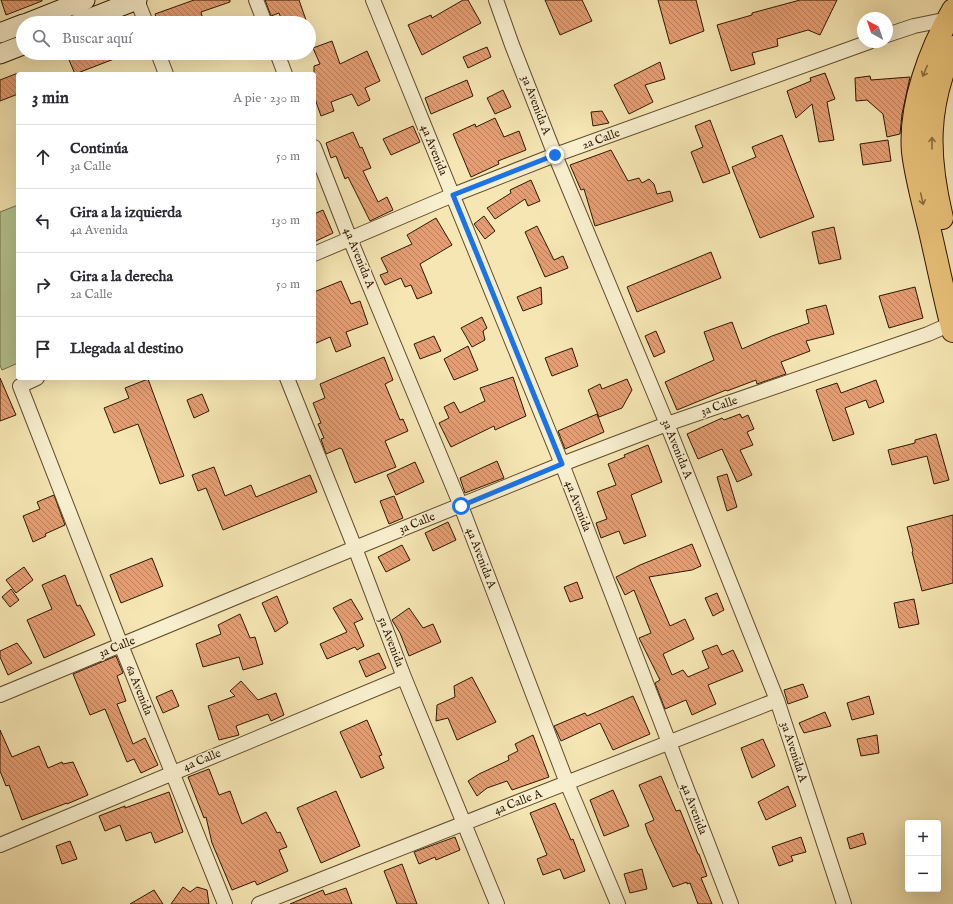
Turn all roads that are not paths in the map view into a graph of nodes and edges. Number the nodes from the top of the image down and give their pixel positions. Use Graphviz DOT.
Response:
graph roads {
  1 [pos="85,0"];
  2 [pos="137,0"];
  3 [pos="256,0"];
  4 [pos="373,0"];
  5 [pos="496,0"];
  6 [pos="952,15"];
  7 [pos="44,16"];
  8 [pos="96,16"];
  9 [pos="143,16"];
  10 [pos="262,16"];
  11 [pos="16,27"];
  12 [pos="0,33"];
  13 [pos="893,33"];
  14 [pos="857,46"];
  15 [pos="16,47"];
  16 [pos="948,51"];
  17 [pos="0,54"];
  18 [pos="161,60"];
  19 [pos="280,60"];
  20 [pos="165,72"];
  21 [pos="284,72"];
  22 [pos="316,152"];
  23 [pos="555,155"];
  24 [pos="453,195"];
  25 [pos="350,239"];
  26 [pos="316,253"];
  27 [pos="953,264"];
  28 [pos="952,326"];
  29 [pos="33,380"];
  30 [pos="288,380"];
  31 [pos="667,424"];
  32 [pos="562,464"];
  33 [pos="461,506"];
  34 [pos="355,548"];
  35 [pos="121,645"];
  36 [pos="404,677"];
  37 [pos="0,695"];
  38 [pos="777,700"];
  39 [pos="669,742"];
  40 [pos="172,772"];
  41 [pos="567,783"];
  42 [pos="464,822"];
  43 [pos="0,845"];
  44 [pos="225,904"];
  45 [pos="259,904"];
  46 [pos="497,904"];
  47 [pos="618,904"];
  48 [pos="731,904"];
  49 [pos="844,904"];
  1 -- 7 [label="main road"];
  2 -- 8 [label="main road"];
  2 -- 9 [label="street"];
  3 -- 10 [label="street"];
  4 -- 24 [label="street, 4a Avenida"];
  5 -- 23 [label="street, 3a Avenida A"];
  6 -- 13 [label="street"];
  6 -- 16 [label="main road"];
  11 -- 12 [label="main road"];
  14 -- 23 [label="street, 2a Calle"];
  15 -- 17 [label="main road"];
  27 -- 16 [label="main road, one-way"];
  16 -- 28 [label="main road, one-way"];
  18 -- 20 [label="street"];
  19 -- 21 [label="street"];
  22 -- 25 [label="street, 4a Avenida A"];
  23 -- 24 [label="street, 2a Calle"];
  23 -- 31 [label="street, 3a Avenida A"];
  24 -- 25 [label="street, 2a Calle"];
  24 -- 32 [label="street, 4a Avenida"];
  25 -- 26 [label="street, 2a Calle"];
  25 -- 33 [label="street, 4a Avenida A"];
  28 -- 31 [label="street, 3a Calle"];
  29 -- 35 [label="street, 6a Avenida"];
  30 -- 34 [label="street, 5a Avenida"];
  31 -- 32 [label="street, 3a Calle"];
  31 -- 38 [label="street, 3a Avenida A"];
  32 -- 33 [label="street, 3a Calle"];
  32 -- 39 [label="street, 4a Avenida"];
  33 -- 34 [label="street, 3a Calle"];
  33 -- 41 [label="street, 4a Avenida A"];
  34 -- 35 [label="street, 3a Calle"];
  34 -- 36 [label="street, 5a Avenida"];
  35 -- 37 [label="street, 3a Calle"];
  35 -- 40 [label="street, 6a Avenida"];
  36 -- 40 [label="street, 4a Calle"];
  36 -- 42 [label="street, 5a Avenida"];
  38 -- 39 [label="street, 4a Calle A"];
  38 -- 49 [label="street, 3a Avenida A"];
  39 -- 41 [label="street, 4a Calle A"];
  39 -- 48 [label="street, 4a Avenida"];
  40 -- 43 [label="street, 4a Calle"];
  40 -- 44 [label="street, 6a Avenida"];
  41 -- 42 [label="street, 4a Calle A"];
  41 -- 47 [label="street, 4a Avenida A"];
  42 -- 45 [label="street, 4a Calle A"];
  42 -- 46 [label="street, 5a Avenida"];
}
